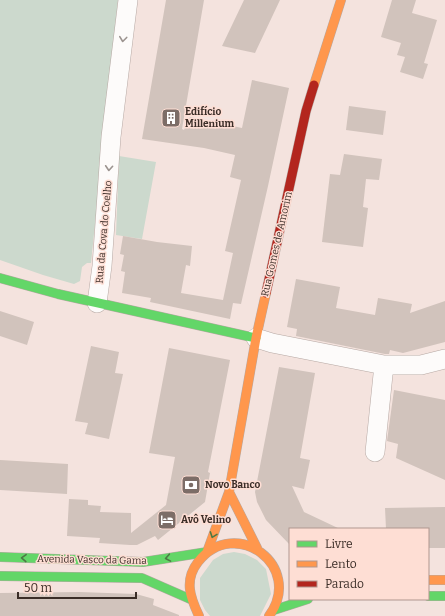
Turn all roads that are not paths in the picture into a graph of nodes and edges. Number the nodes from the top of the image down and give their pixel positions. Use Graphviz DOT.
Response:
graph roads {
  1 [pos="128,0"];
  2 [pos="341,0"];
  3 [pos="0,278"];
  4 [pos="97,303"];
  5 [pos="256,338"];
  6 [pos="445,359"];
  7 [pos="384,365"];
  8 [pos="375,452"];
  9 [pos="229,492"];
  10 [pos="257,548"];
  11 [pos="206,552"];
  12 [pos="0,557"];
  13 [pos="270,560"];
  14 [pos="283,565"];
  15 [pos="0,576"];
  16 [pos="429,580"];
  17 [pos="445,580"];
  18 [pos="429,596"];
  19 [pos="445,596"];
  20 [pos="190,599"];
  21 [pos="302,600"];
  22 [pos="271,613"];
  23 [pos="198,616"];
  1 -- 4 [label="street, Rua da Cova do Coelho, one-way"];
  2 -- 5 [label="main road, Rua Gomes de Amorim"];
  3 -- 4 [label="main road"];
  4 -- 5 [label="main road"];
  5 -- 7 [label="street"];
  5 -- 9 [label="main road, Rua Gomes de Amorim"];
  6 -- 7 [label="street"];
  7 -- 8 [label="street"];
  9 -- 10 [label="main road"];
  9 -- 11 [label="main road, Rua Gomes de Amorim, one-way"];
  10 -- 11 [label="main road"];
  10 -- 13 [label="main road"];
  11 -- 12 [label="main road, Avenida Vasco da Gama, one-way"];
  11 -- 20 [label="main road"];
  13 -- 14 [label="main road"];
  13 -- 22 [label="main road"];
  15 -- 20 [label="main road, Avenida Vasco da Gama"];
  16 -- 17 [label="main road"];
  18 -- 19 [label="main road"];
  20 -- 23 [label="main road"];
  21 -- 22 [label="main road"];
}
